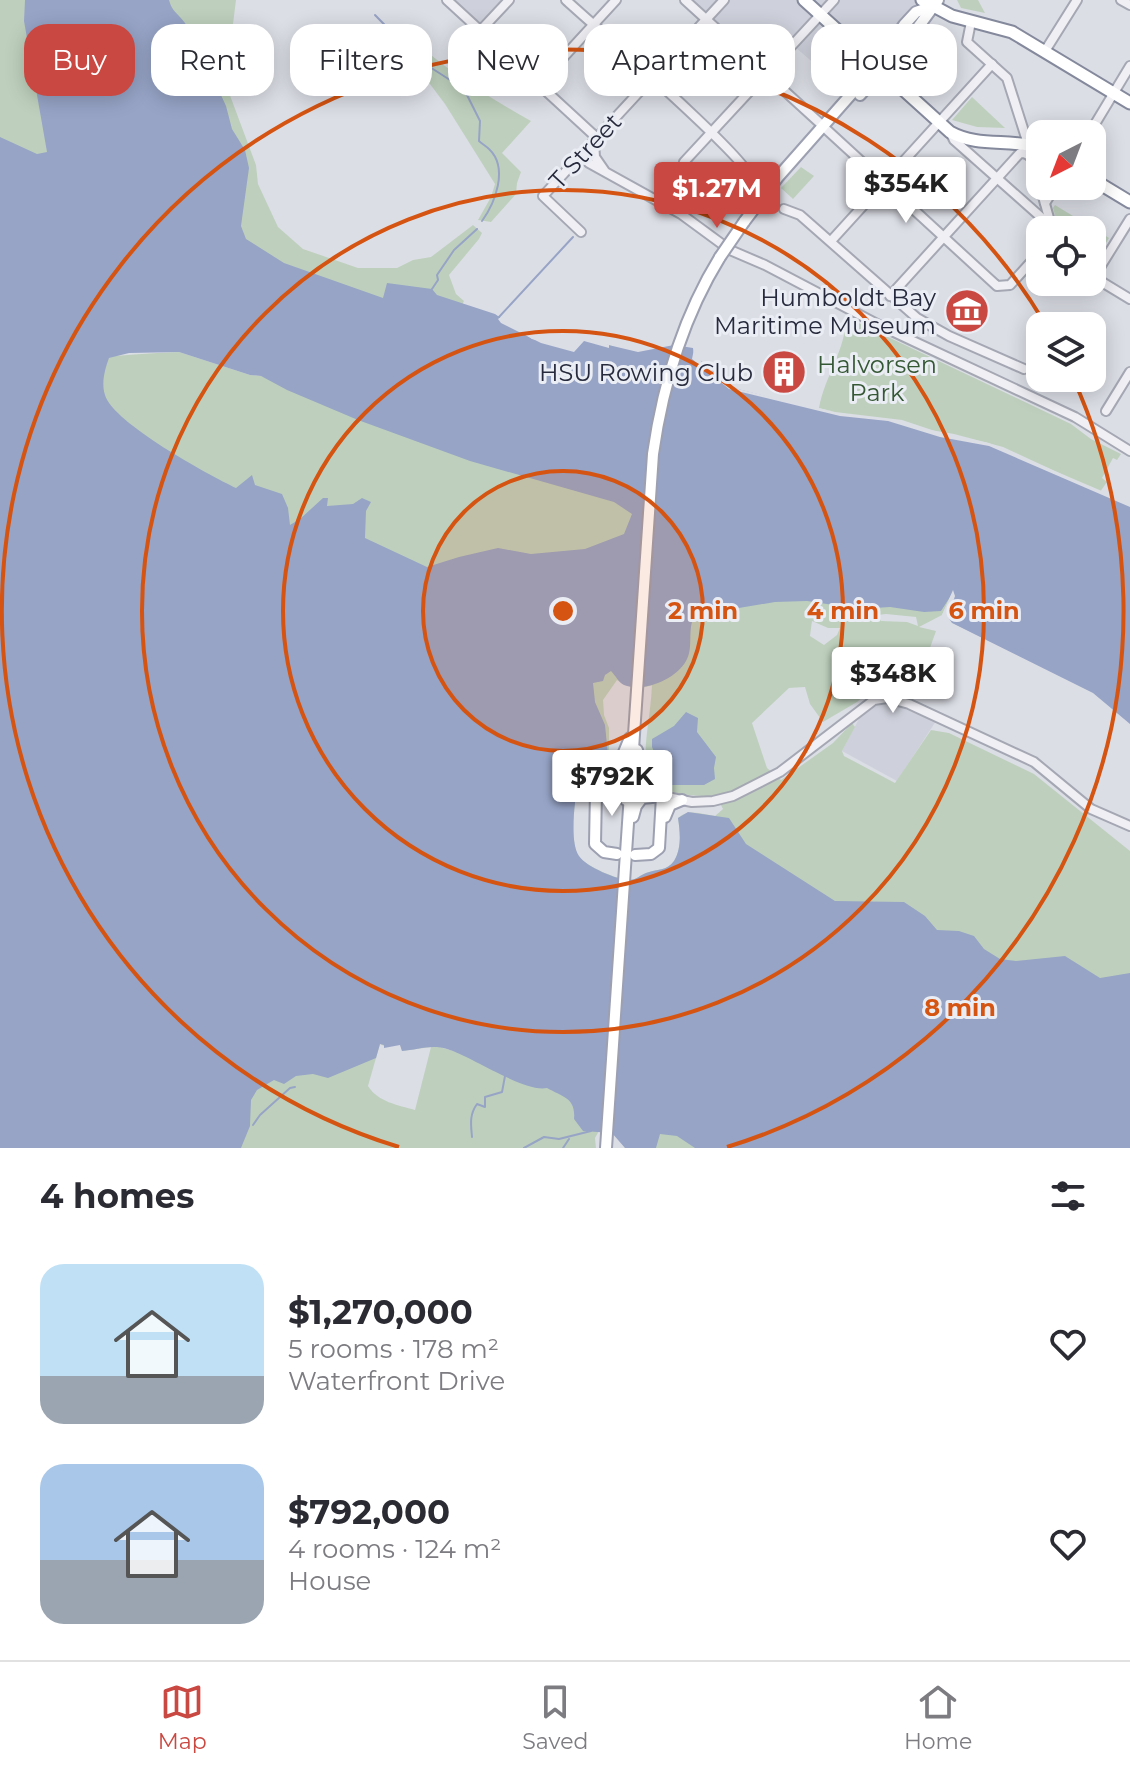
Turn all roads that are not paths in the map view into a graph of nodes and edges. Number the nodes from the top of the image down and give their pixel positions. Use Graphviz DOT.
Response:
graph roads {
  1 [pos="447,0"];
  2 [pos="509,0"];
  3 [pos="566,0"];
  4 [pos="616,0"];
  5 [pos="685,0"];
  6 [pos="724,0"];
  7 [pos="804,0"];
  8 [pos="834,0"];
  9 [pos="1077,0"];
  10 [pos="1121,0"];
  11 [pos="931,2"];
  12 [pos="1130,5"];
  13 [pos="820,15"];
  14 [pos="706,20"];
  15 [pos="971,22"];
  16 [pos="473,24"];
  17 [pos="487,24"];
  18 [pos="592,24"];
  19 [pos="594,24"];
  20 [pos="702,24"];
  21 [pos="710,24"];
  22 [pos="830,24"];
  23 [pos="920,24"];
  24 [pos="584,35"];
  25 [pos="795,42"];
  26 [pos="1045,51"];
  27 [pos="568,52"];
  28 [pos="992,64"];
  29 [pos="1130,66"];
  30 [pos="1114,93"];
  31 [pos="550,96"];
  32 [pos="636,96"];
  33 [pos="670,96"];
  34 [pos="745,96"];
  35 [pos="790,96"];
  36 [pos="854,96"];
  37 [pos="908,96"];
  38 [pos="1130,103"];
  39 [pos="1098,120"];
  40 [pos="938,123"];
  41 [pos="825,128"];
  42 [pos="950,132"];
  43 [pos="710,133"];
  44 [pos="1026,133"];
  45 [pos="596,140"];
  46 [pos="1026,147"];
  47 [pos="1026,150"];
  48 [pos="581,156"];
  49 [pos="684,162"];
  50 [pos="605,172"];
  51 [pos="750,177"];
  52 [pos="998,178"];
  53 [pos="884,183"];
  54 [pos="1106,187"];
  55 [pos="1044,200"];
  56 [pos="1047,200"];
  57 [pos="1130,202"];
  58 [pos="1045,203"];
  59 [pos="784,209"];
  60 [pos="1039,216"];
  61 [pos="1049,216"];
  62 [pos="1130,219"];
  63 [pos="581,232"];
  64 [pos="943,238"];
  65 [pos="831,241"];
  66 [pos="1106,256"];
  67 [pos="1026,267"];
  68 [pos="1106,284"];
  69 [pos="890,296"];
  70 [pos="1130,299"];
  71 [pos="1024,369"];
  72 [pos="1130,372"];
  73 [pos="1121,387"];
  74 [pos="1130,392"];
  75 [pos="1106,411"];
  76 [pos="1130,451"];
  77 [pos="635,725"];
  78 [pos="604,780"];
  79 [pos="662,796"];
  80 [pos="682,800"];
  81 [pos="628,817"];
  82 [pos="662,826"];
  83 [pos="1130,826"];
  84 [pos="626,853"];
  85 [pos="606,1148"];
  1 -- 16 [label="street"];
  2 -- 17 [label="street"];
  3 -- 18 [label="street"];
  4 -- 19 [label="street"];
  5 -- 14 [label="street"];
  6 -- 14 [label="street, T Street"];
  7 -- 13 [label="highway"];
  8 -- 13 [label="street"];
  9 -- 26 [label="street"];
  10 -- 12 [label="street"];
  11 -- 15 [label="highway"];
  11 -- 23 [label="main road"];
  13 -- 22 [label="highway"];
  13 -- 25 [label="street"];
  14 -- 20 [label="street, T Street"];
  14 -- 21 [label="street"];
  15 -- 26 [label="highway"];
  15 -- 28 [label="street"];
  24 -- 27 [label="street"];
  26 -- 30 [label="highway"];
  28 -- 40 [label="street"];
  28 -- 44 [label="street"];
  29 -- 30 [label="street"];
  30 -- 38 [label="highway"];
  30 -- 39 [label="street"];
  31 -- 45 [label="street"];
  32 -- 45 [label="street, T Street"];
  33 -- 43 [label="street"];
  34 -- 43 [label="street"];
  35 -- 41 [label="street"];
  36 -- 41 [label="main road"];
  37 -- 40 [label="highway"];
  40 -- 42 [label="highway"];
  40 -- 53 [label="street"];
  41 -- 53 [label="street"];
  41 -- 77 [label="main road, bridge"];
  42 -- 46 [label="highway"];
  42 -- 52 [label="street"];
  43 -- 49 [label="street"];
  43 -- 51 [label="street"];
  45 -- 48 [label="street, T Street"];
  45 -- 50 [label="street"];
  47 -- 52 [label="street"];
  48 -- 50 [label="street"];
  48 -- 63 [label="street, T Street"];
  50 -- 76 [label="street"];
  52 -- 60 [label="street"];
  52 -- 64 [label="street"];
  53 -- 64 [label="street"];
  53 -- 65 [label="street"];
  54 -- 57 [label="highway"];
  55 -- 58 [label="street"];
  56 -- 58 [label="street"];
  58 -- 61 [label="street"];
  59 -- 65 [label="street"];
  62 -- 66 [label="street"];
  64 -- 67 [label="street"];
  64 -- 69 [label="street"];
  65 -- 69 [label="street"];
  68 -- 70 [label="street"];
  69 -- 71 [label="street"];
  72 -- 73 [label="street"];
  73 -- 74 [label="street"];
  73 -- 75 [label="street"];
  77 -- 78 [label="main road"];
  77 -- 79 [label="main road"];
  77 -- 81 [label="main road"];
  78 -- 81 [label="main road"];
  78 -- 84 [label="main road"];
  79 -- 80 [label="street"];
  79 -- 82 [label="main road"];
  79 -- 84 [label="main road"];
  80 -- 82 [label="main road"];
  80 -- 83 [label="street"];
  81 -- 84 [label="main road"];
  82 -- 84 [label="main road"];
  84 -- 85 [label="main road"];
}
